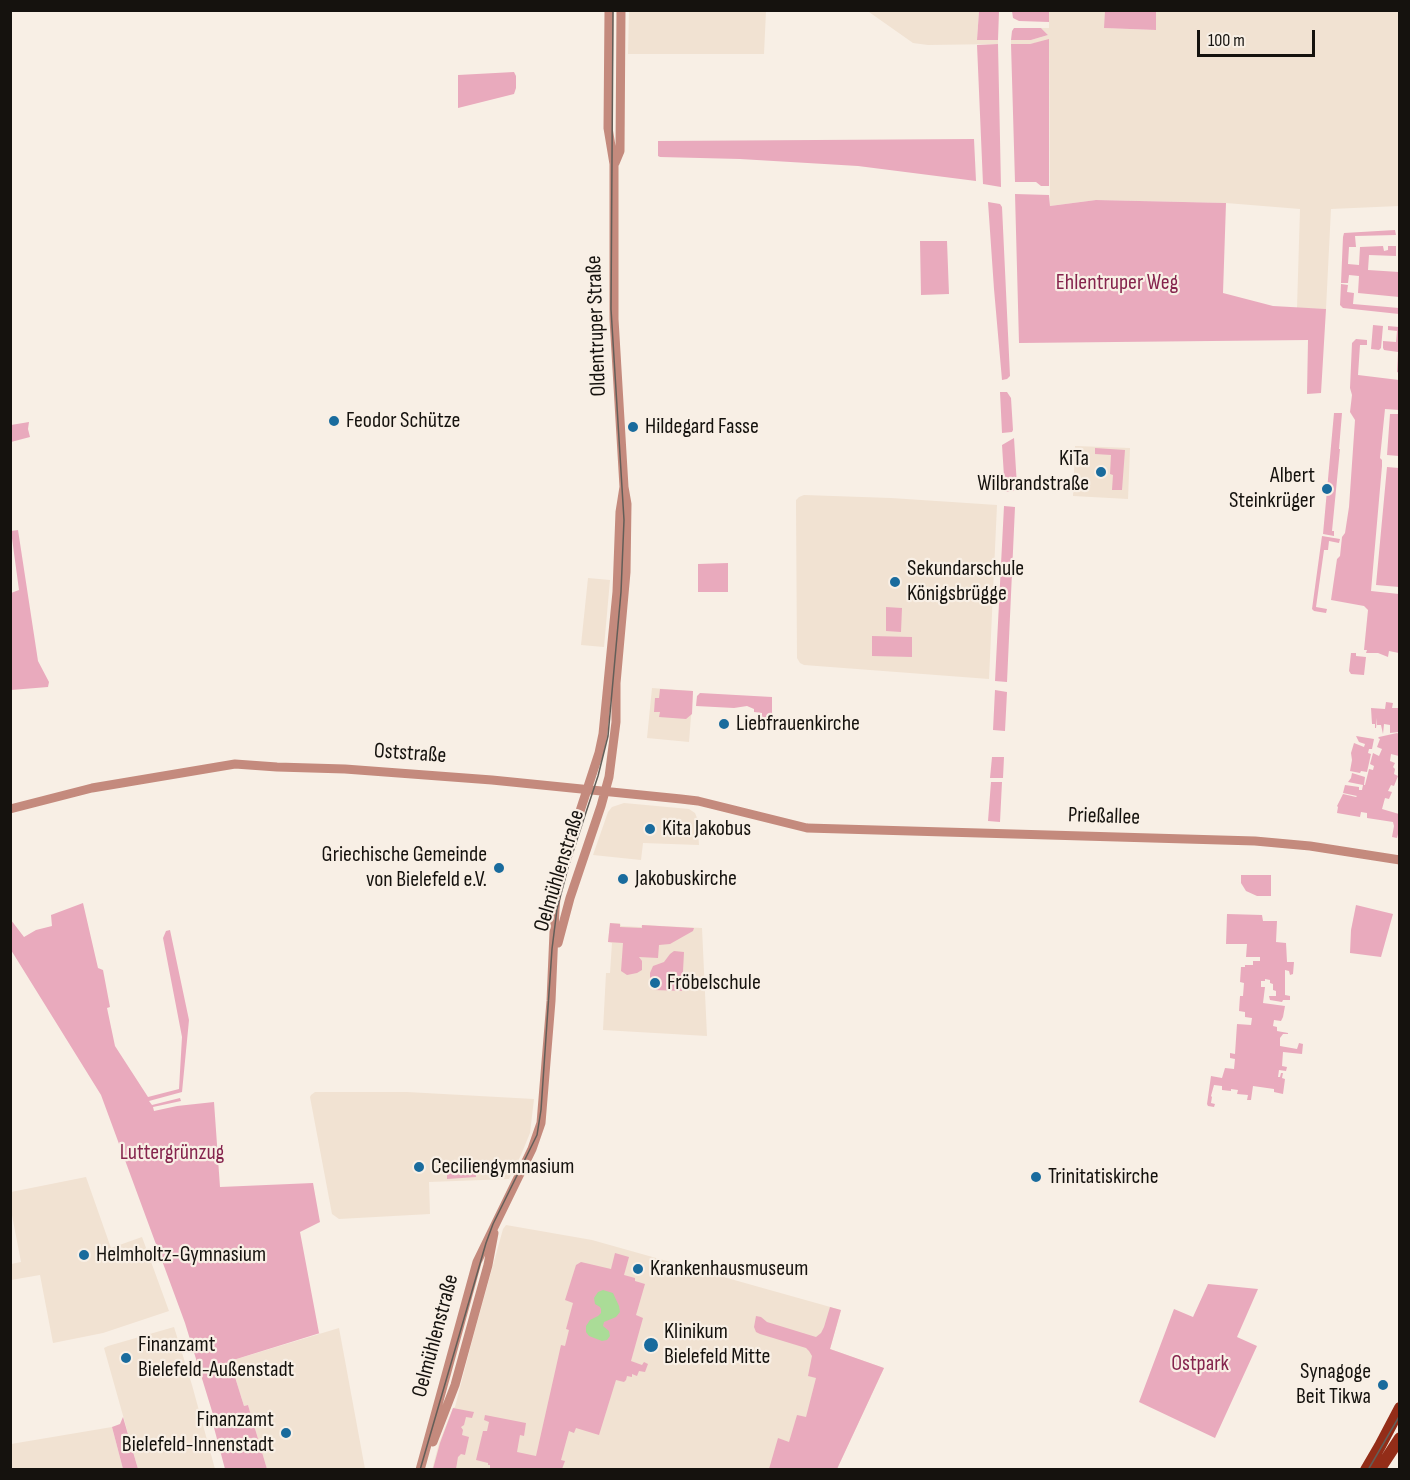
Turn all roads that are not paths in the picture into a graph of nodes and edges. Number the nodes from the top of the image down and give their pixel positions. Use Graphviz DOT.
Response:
graph roads {
  1 [pos="609,10"];
  2 [pos="621,10"];
  3 [pos="614,164"];
  4 [pos="624,487"];
  5 [pos="587,790"];
  6 [pos="605,792"];
  7 [pos="10,809"];
  8 [pos="807,828"];
  9 [pos="1400,860"];
  10 [pos="554,963"];
  11 [pos="499,1217"];
  12 [pos="1400,1408"];
  13 [pos="1400,1438"];
  14 [pos="420,1470"];
  15 [pos="425,1470"];
  16 [pos="1366,1470"];
  17 [pos="1379,1470"];
  1 -- 3 [label="street, Oldentruper Straße"];
  2 -- 3 [label="street, Oldentruper Straße"];
  3 -- 4 [label="street, Oldentruper Straße"];
  4 -- 5 [label="street, Oldentruper Straße"];
  4 -- 6 [label="street, Oldentruper Straße"];
  5 -- 6 [label="street, Oststraße"];
  5 -- 7 [label="street, Oststraße"];
  5 -- 10 [label="street, Oelmühlenstraße"];
  6 -- 8 [label="street, Oststraße"];
  6 -- 10 [label="street, Oelmühlenstraße"];
  8 -- 9 [label="street, Prießallee"];
  10 -- 11 [label="street, Oelmühlenstraße"];
  11 -- 14 [label="street, Oelmühlenstraße"];
  11 -- 15 [label="street, Oelmühlenstraße"];
  12 -- 16 [label="main road"];
  13 -- 17 [label="main road"];
}
